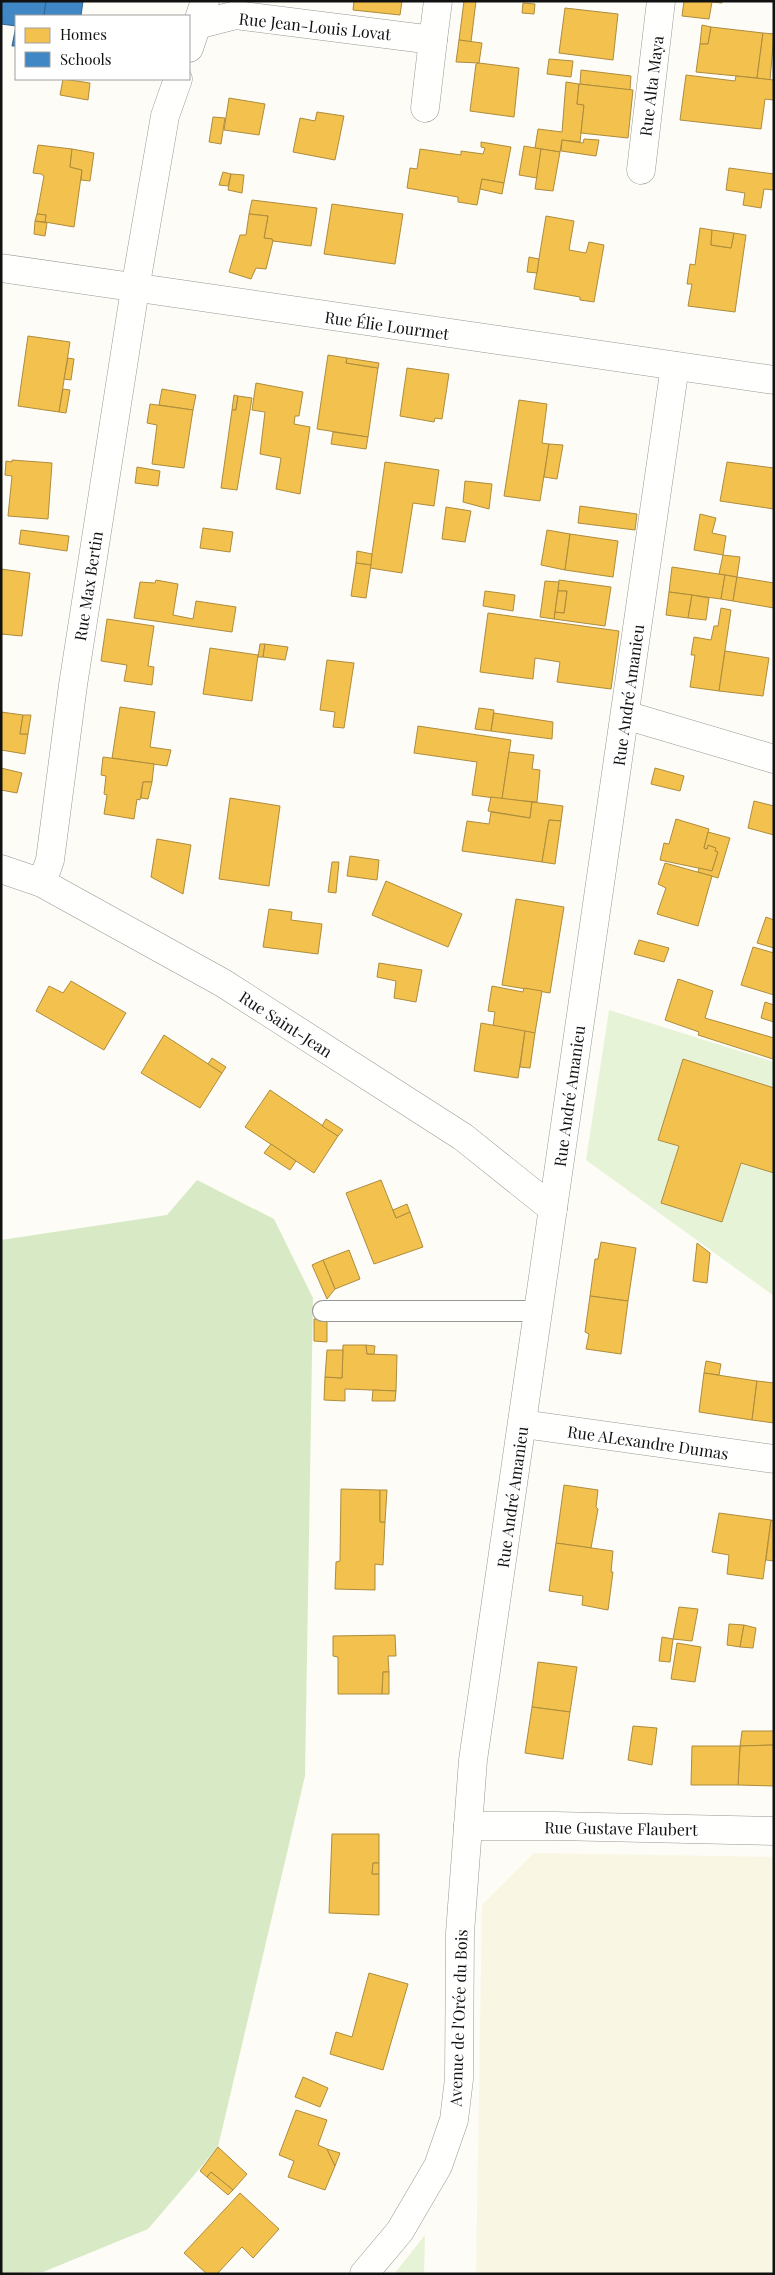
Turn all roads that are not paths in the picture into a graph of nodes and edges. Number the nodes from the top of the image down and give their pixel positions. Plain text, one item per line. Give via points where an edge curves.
1 (438, 1) edge
2 (661, 1) edge
3 (197, 25) edge
4 (433, 40) junction
5 (178, 80) edge
6 (425, 108) dead end
7 (640, 170) dead end
8 (1, 268) edge
9 (135, 289) junction
10 (675, 366) junction
11 (774, 380) edge
12 (625, 715) junction
13 (774, 759) edge
14 (22, 876) edge
15 (553, 1209) junction
16 (323, 1311) dead end
17 (538, 1311) junction
18 (522, 1424) junction
19 (774, 1459) edge
20 (468, 1826) junction
21 (774, 1831) edge
22 (364, 2274) edge

1 - 4 street
2 - 7 street, Rue Alta Maya
3 - 4 street, Rue Jean-Louis Lovat via 236,15
4 - 6 street
5 - 9 street, Rue Max Bertin via 164,116
8 - 9 street, Rue Élie Lourmet
9 - 10 street, Rue Élie Lourmet
9 - 14 street, Rue Max Bertin via 73,685 50,860
10 - 11 street, Rue Élie Lourmet
10 - 12 street, Rue André Amanieu
12 - 13 street
12 - 15 street, Rue André Amanieu
14 - 15 street, Rue Saint-Jean via 223,983 464,1137
15 - 17 street, Rue André Amanieu
16 - 17 lane
17 - 18 street, Rue André Amanieu
18 - 19 street, Rue ALexandre Dumas
18 - 20 street, Rue André Amanieu via 473,1760
20 - 21 street, Rue Gustave Flaubert
20 - 22 street, Avenue de l'Orée du Bois via 460,1933 459,2080 454,2120 438,2166 400,2231

